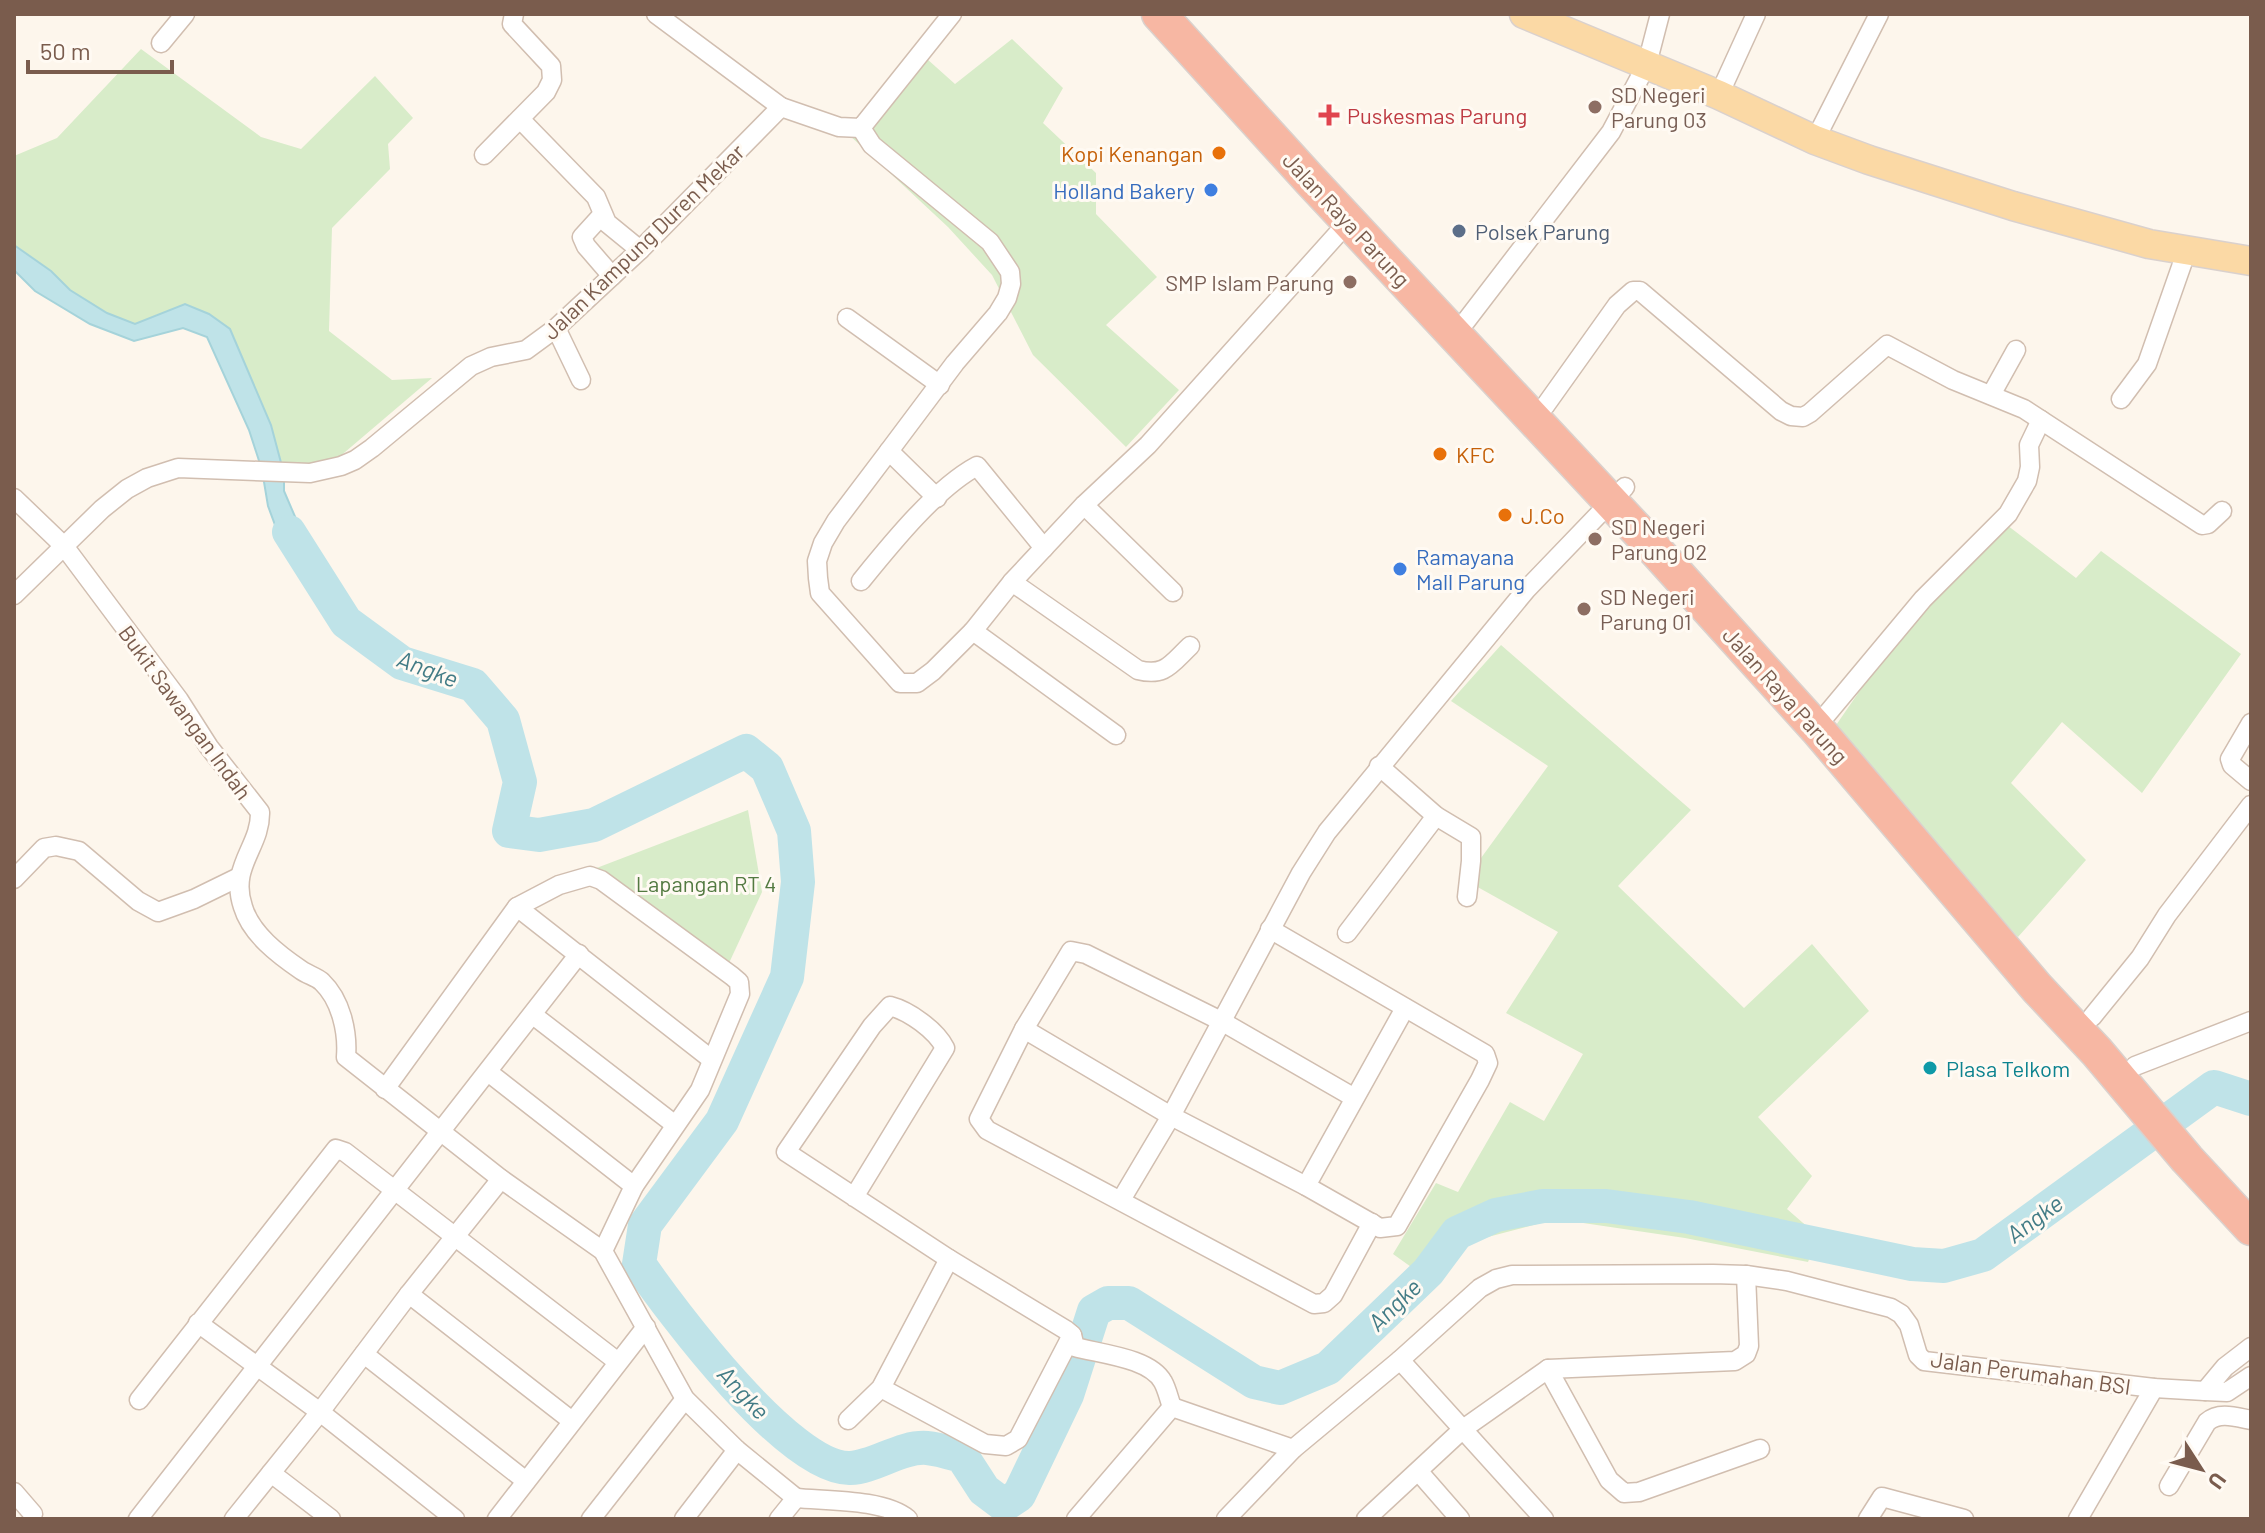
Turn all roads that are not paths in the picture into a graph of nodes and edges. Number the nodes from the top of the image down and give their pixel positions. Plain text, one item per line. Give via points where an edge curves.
1 (185, 14) edge
2 (514, 14) edge
3 (656, 14) edge
4 (952, 14) edge
5 (1159, 14) edge
6 (1189, 14) edge
7 (1524, 14) edge
8 (1660, 14) edge
9 (1756, 14) edge
10 (1879, 14) edge
11 (161, 43) dead end
12 (1647, 64) junction
13 (1719, 95) junction
14 (781, 107) junction
15 (520, 119) junction
16 (861, 128) junction
17 (1815, 140) junction
18 (484, 155) dead end
19 (1317, 174) junction
20 (602, 215) junction
21 (1349, 221) junction
22 (640, 250) junction
23 (2187, 250) junction
24 (2251, 261) edge
25 (612, 276) junction
26 (847, 318) dead end
27 (1466, 321) junction
28 (556, 328) junction
29 (2016, 350) dead end
30 (581, 380) dead end
31 (940, 385) junction
32 (1991, 395) junction
33 (2121, 399) dead end
34 (1545, 406) junction
35 (2041, 420) junction
36 (889, 451) junction
37 (1618, 495) junction
38 (14, 498) edge
39 (937, 498) junction
40 (1084, 505) junction
41 (2222, 511) dead end
42 (64, 546) junction
43 (1044, 548) junction
44 (861, 581) dead end
45 (1012, 582) junction
46 (1173, 592) dead end
47 (14, 595) edge
48 (973, 631) junction
49 (1190, 646) dead end
50 (1827, 714) junction
51 (2251, 723) edge
52 (1116, 735) dead end
53 (1379, 766) junction
54 (2251, 781) edge
55 (2251, 805) edge
56 (1436, 816) junction
57 (239, 877) junction
58 (14, 879) edge
59 (1467, 897) dead end
60 (517, 907) junction
61 (1270, 929) junction
62 (1347, 933) dead end
63 (579, 954) junction
64 (1405, 1008) junction
65 (533, 1015) junction
66 (2092, 1017) junction
67 (1221, 1021) junction
68 (2251, 1021) edge
69 (1024, 1029) junction
70 (711, 1059) junction
71 (2135, 1066) junction
72 (488, 1072) junction
73 (385, 1089) junction
74 (1353, 1097) junction
75 (2155, 1105) junction
76 (1171, 1116) junction
77 (674, 1124) junction
78 (440, 1131) junction
79 (2179, 1134) junction
80 (501, 1179) junction
81 (634, 1186) junction
82 (1306, 1186) junction
83 (394, 1189) junction
84 (854, 1197) junction
85 (2251, 1197) edge
86 (1121, 1200) junction
87 (1372, 1223) junction
88 (2251, 1228) edge
89 (457, 1236) junction
90 (603, 1251) junction
91 (949, 1259) junction
92 (1746, 1275) junction
93 (409, 1294) junction
94 (198, 1323) junction
95 (646, 1327) junction
96 (1074, 1341) junction
97 (2251, 1347) edge
98 (364, 1354) junction
99 (1400, 1360) junction
100 (618, 1362) junction
101 (259, 1367) junction
102 (1548, 1369) junction
103 (2251, 1376) edge
104 (881, 1388) junction
105 (2154, 1388) junction
106 (2205, 1391) junction
107 (685, 1399) junction
108 (139, 1400) dead end
109 (1172, 1407) junction
110 (320, 1412) junction
111 (848, 1420) dead end
112 (2251, 1420) edge
113 (572, 1421) junction
114 (1463, 1429) junction
115 (1293, 1449) junction
116 (1760, 1449) dead end
117 (737, 1450) junction
118 (1419, 1472) junction
119 (271, 1473) junction
120 (526, 1481) junction
121 (2169, 1486) dead end
122 (14, 1492) edge
123 (796, 1498) junction
124 (501, 1513) edge
125 (878, 1513) edge
126 (35, 1517) edge
127 (138, 1519) edge
128 (234, 1519) edge
129 (331, 1519) edge
130 (455, 1519) edge
131 (521, 1519) edge
132 (591, 1519) edge
133 (684, 1519) edge
134 (779, 1519) edge
135 (908, 1519) edge
136 (1076, 1519) edge
137 (1226, 1519) edge
138 (1366, 1519) edge
139 (1460, 1519) edge
140 (1544, 1519) edge
141 (1868, 1519) edge
142 (1964, 1519) edge
143 (2078, 1519) edge

1 - 11 street
2 - 15 street via 512,24 551,66 552,80
3 - 14 street
4 - 16 street
5 - 19 highway, Jalan Raya Parung
6 - 19 highway, Jalan Raya Parung
7 - 12 main road
8 - 12 street
9 - 13 street
10 - 17 street
12 - 13 main road
12 - 27 street via 1611,132
13 - 17 main road
14 - 16 street via 839,127
14 - 22 street, Jalan Kampung Duren Mekar
15 - 18 street
15 - 20 street via 596,197
16 - 31 street via 872,145 990,242 1010,272 1003,305
17 - 23 main road via 2072,224
19 - 21 highway, Jalan Raya Parung
19 - 27 highway, Jalan Raya Parung
20 - 22 street
20 - 25 street via 582,237
21 - 37 highway, Jalan Raya Parung
21 - 40 street via 1148,445
22 - 25 street, Jalan Kampung Duren Mekar
23 - 24 main road
23 - 33 street via 2147,364
25 - 28 street, Jalan Kampung Duren Mekar
26 - 31 street
27 - 34 highway, Jalan Raya Parung
28 - 30 street
28 - 42 street, Jalan Kampung Duren Mekar via 526,350 471,366 355,460 310,473 178,468 147,478 102,509
29 - 32 street
31 - 36 street
32 - 34 street via 1887,345 1810,413 1791,416 1648,296 1633,291 1617,305
32 - 35 street
34 - 37 highway, Jalan Raya Parung
35 - 41 street via 2202,525
35 - 50 street via 2029,445 2027,481 2008,514 1923,599
36 - 39 street
36 - 48 street via 823,543 817,561 820,593 900,683 917,683
37 - 50 highway, Jalan Raya Parung
37 - 53 street via 1526,590
37 - 75 highway, Jalan Raya Parung via 1993,937
38 - 42 street, Bukit Sawangan Indah
39 - 43 street via 980,467
39 - 44 street
40 - 43 street
40 - 46 street
42 - 47 street, Jalan Kampung Duren Mekar
42 - 57 street, Bukit Sawangan Indah via 260,812
43 - 45 street
45 - 48 street
45 - 49 street via 1138,670 1164,671
48 - 52 street
50 - 66 highway, Jalan Raya Parung
51 - 54 street via 2230,762
53 - 56 street
53 - 61 street via 1327,832
55 - 66 street
56 - 59 street via 1471,837
56 - 62 street
57 - 58 street via 158,912 69,847 44,848
57 - 73 street via 243,908 258,934 322,981 342,1016 346,1057
60 - 63 street
60 - 70 street via 551,888 590,876 732,976 740,994
60 - 73 street
61 - 64 street
61 - 67 street
63 - 65 street
63 - 70 street
64 - 74 street
64 - 87 street via 1476,1048 1488,1063 1397,1226 1380,1228
65 - 72 street
65 - 77 street
66 - 71 highway, Jalan Raya Parung
67 - 69 street via 1071,951
67 - 74 street
67 - 76 street
68 - 71 street
69 - 76 street
69 - 86 street via 984,1105 982,1125
70 - 77 street via 700,1090
71 - 75 highway, Jalan Raya Parung
72 - 78 street
72 - 81 street
73 - 78 street
74 - 82 street
75 - 79 highway, Jalan Raya Parung
76 - 82 street
76 - 86 street
77 - 81 street
78 - 80 street
78 - 83 street
79 - 85 highway
79 - 88 highway
80 - 89 street
80 - 90 street
81 - 90 street
82 - 87 street
83 - 89 street
83 - 94 street via 336,1149
83 - 101 street
84 - 84 street via 786,1152 890,1006 903,1010 945,1048
84 - 91 street
86 - 87 street via 1314,1304 1333,1295
89 - 93 street
89 - 100 street
90 - 95 street
91 - 96 street
91 - 104 street
92 - 99 street, Jalan Perumahan BSI via 1512,1275 1480,1288
92 - 102 street via 1749,1346 1735,1361
92 - 105 street, Jalan Perumahan BSI via 1891,1308 1909,1325 1924,1361
93 - 98 street
93 - 113 street
94 - 101 street
94 - 108 street
95 - 100 street
95 - 107 street
96 - 104 street via 1018,1439 1006,1446 985,1444
96 - 109 street via 1155,1372
97 - 106 street
98 - 110 street
98 - 120 street
99 - 114 street
99 - 115 street, Jalan Perumahan BSI
100 - 113 street
101 - 110 street
101 - 127 street
102 - 114 street
102 - 116 street via 1609,1480 1624,1493
103 - 106 street, Jalan Perumahan BSI via 2227,1392
104 - 111 street
105 - 106 street, Jalan Perumahan BSI
105 - 143 street
107 - 117 street
107 - 132 street
109 - 115 street
109 - 136 street
110 - 119 street
110 - 130 street
112 - 121 street via 2212,1417
113 - 120 street
114 - 118 street
114 - 140 street
115 - 137 street, Jalan Perumahan BSI
117 - 123 street
117 - 133 street
118 - 138 street
118 - 139 street
119 - 128 street
119 - 129 street
120 - 124 street
122 - 126 street
123 - 125 street
123 - 134 street
124 - 131 street
125 - 135 street via 901,1513
141 - 142 street via 1882,1497

